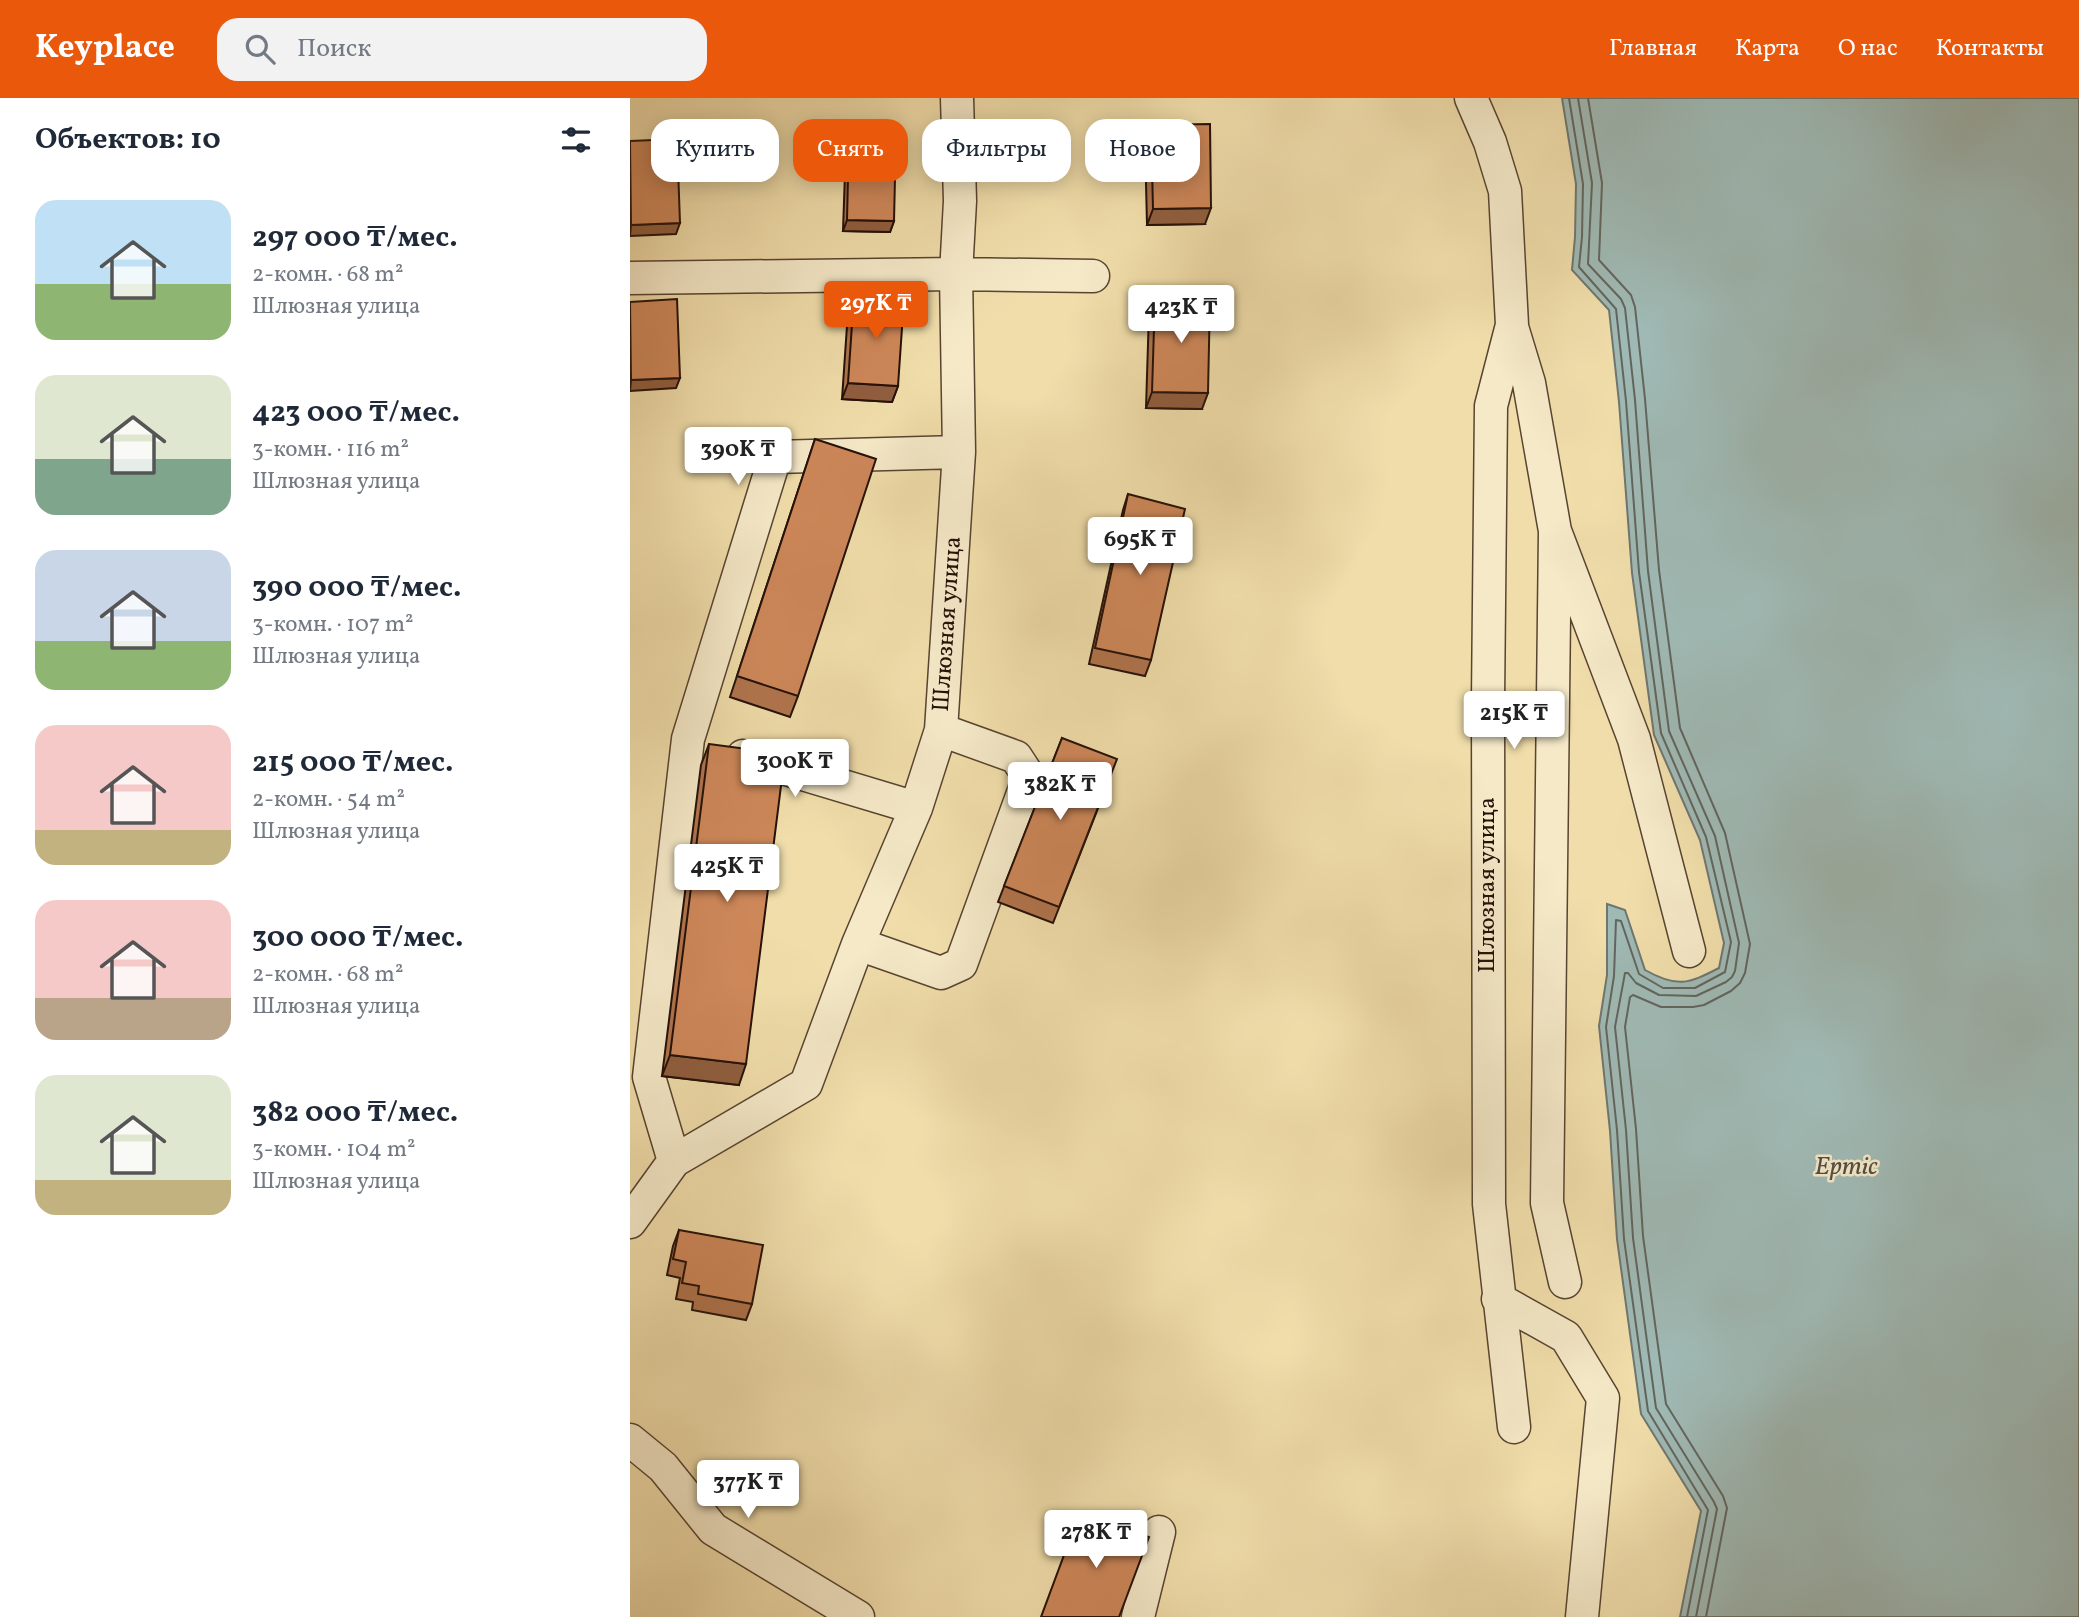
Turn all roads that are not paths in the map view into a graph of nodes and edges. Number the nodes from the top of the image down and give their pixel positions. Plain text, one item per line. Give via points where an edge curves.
1 (957, 98) edge
2 (1471, 98) edge
3 (956, 274) junction
4 (1093, 276) dead end
5 (630, 278) edge
6 (1512, 325) junction
7 (959, 452) junction
8 (1555, 531) junction
9 (941, 730) junction
10 (688, 739) junction
11 (916, 808) junction
12 (858, 944) junction
13 (1689, 951) dead end
14 (674, 1161) junction
15 (630, 1222) edge
16 (1565, 1282) dead end
17 (1498, 1299) junction
18 (1514, 1427) dead end
19 (630, 1440) edge
20 (1159, 1532) dead end
21 (858, 1617) edge
22 (1138, 1617) edge
23 (1582, 1617) edge

1 - 3 street, Шлюзная улица via 960,201
2 - 6 street, Шлюзная улица via 1505,191
3 - 4 street
3 - 5 street
3 - 7 street, Шлюзная улица
6 - 8 street via 1529,383
6 - 17 street, Шлюзная улица via 1491,406 1489,1204
7 - 9 street, Шлюзная улица
7 - 10 street via 775,457
8 - 13 street via 1634,739
8 - 16 street via 1546,1203
9 - 11 street
9 - 12 street, Шлюзная улица via 1016,757 1029,777 961,964 941,973
10 - 11 street
10 - 14 street via 649,1077
11 - 12 street
12 - 14 street via 806,1084
14 - 15 street
17 - 18 street, Шлюзная улица
17 - 23 street via 1566,1337 1603,1398
19 - 21 street via 663,1467 713,1529
20 - 22 street

